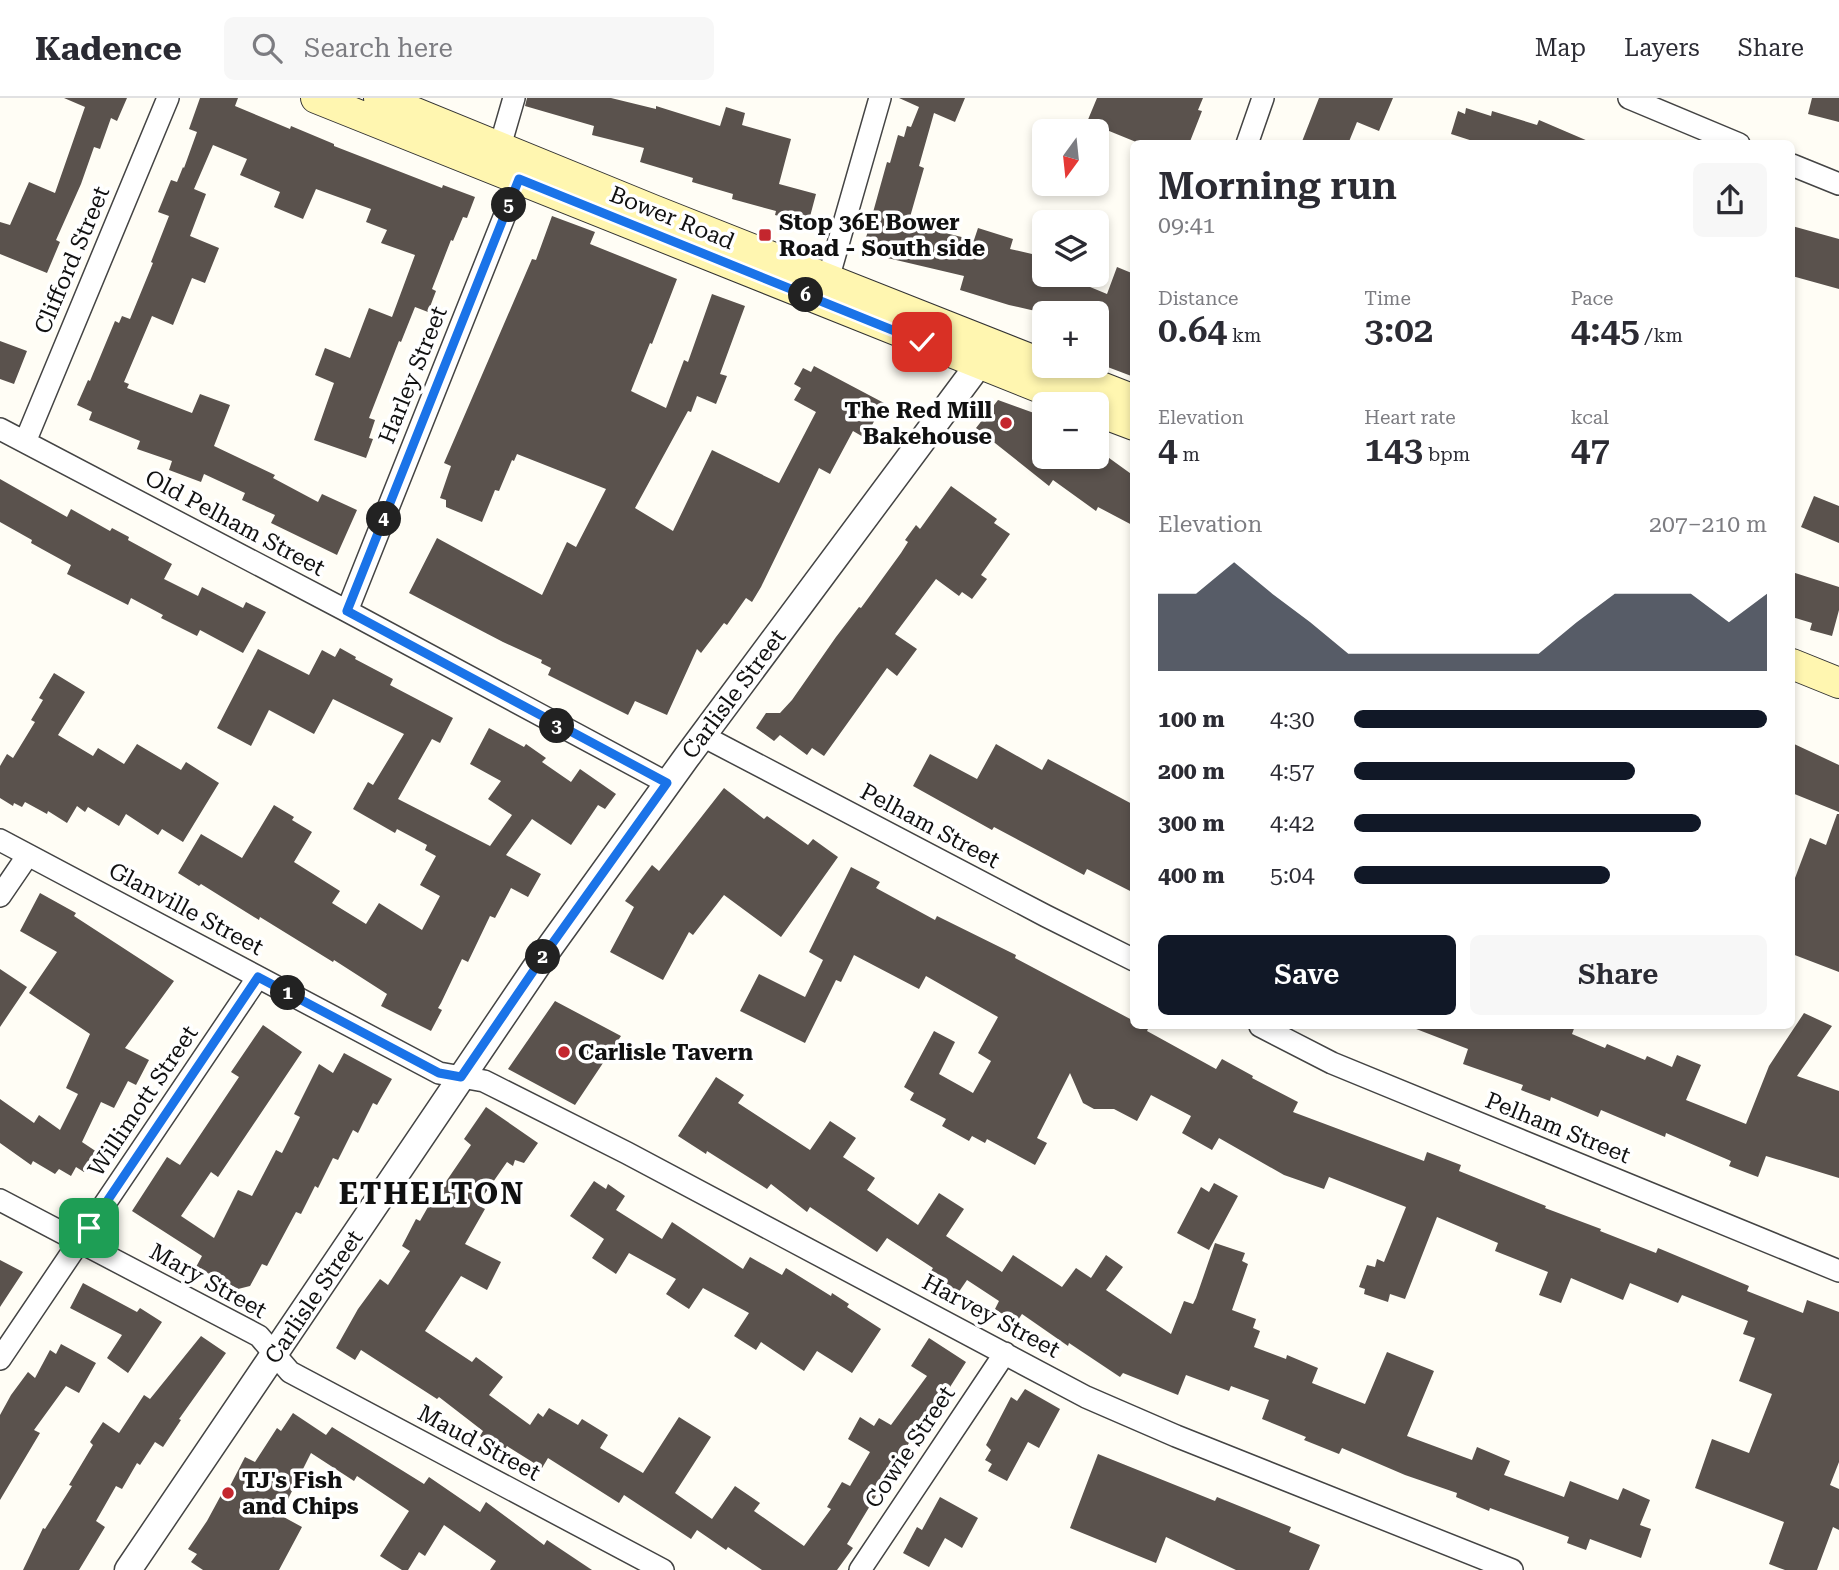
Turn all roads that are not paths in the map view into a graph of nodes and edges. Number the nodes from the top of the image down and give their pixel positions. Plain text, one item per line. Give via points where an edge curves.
1 (168, 98) edge
2 (317, 98) edge
3 (379, 98) edge
4 (514, 98) edge
5 (880, 98) edge
6 (1263, 98) edge
7 (1629, 98) edge
8 (1248, 140) edge
9 (1729, 140) edge
10 (510, 163) junction
11 (1795, 166) edge
12 (1839, 184) edge
13 (824, 290) junction
14 (987, 355) junction
15 (1032, 363) edge
16 (1079, 378) edge
17 (1058, 392) edge
18 (1130, 398) edge
19 (1109, 416) edge
20 (1130, 423) edge
21 (0, 429) edge
22 (25, 442) junction
23 (347, 611) junction
24 (1795, 665) edge
25 (1839, 683) edge
26 (1795, 687) edge
27 (1839, 704) edge
28 (703, 736) junction
29 (667, 783) junction
30 (0, 840) edge
31 (28, 855) junction
32 (0, 896) edge
33 (1130, 958) edge
34 (258, 977) junction
35 (1266, 1029) edge
36 (461, 1077) junction
37 (0, 1200) edge
38 (80, 1242) junction
39 (1839, 1271) edge
40 (1005, 1353) junction
41 (275, 1355) junction
42 (0, 1359) edge
43 (131, 1569) edge
44 (663, 1570) edge
45 (860, 1570) edge
46 (1512, 1570) edge

1 - 22 street, Clifford Street
2 - 10 main road, Bower Road
3 - 10 main road, Bower Road
4 - 10 street, Harley Street
5 - 13 street
6 - 8 street
7 - 9 street
10 - 13 main road, Bower Road
10 - 23 street, Harley Street
11 - 12 street
13 - 14 main road, Bower Road
14 - 15 main road, Bower Road
14 - 17 main road, Bower Road
14 - 28 street, Carlisle Street
16 - 18 main road, Bower Road
19 - 20 main road
21 - 22 street, Old Pelham Street
22 - 23 street, Old Pelham Street
23 - 29 street, Old Pelham Street
24 - 25 main road
26 - 27 main road
28 - 29 street, Carlisle Street
28 - 33 street, Pelham Street
29 - 36 street, Carlisle Street
30 - 31 street, Glanville Street
31 - 32 street
31 - 34 street, Glanville Street
34 - 36 street, Glanville Street via 439,1073
34 - 38 street, Willimott Street
35 - 39 street, Pelham Street via 1332,1063
36 - 40 street, Harvey Street via 484,1081 627,1153
36 - 41 street, Carlisle Street
37 - 38 street, Mary Street
38 - 41 street, Mary Street via 259,1336
38 - 42 street, Willimott Street
40 - 45 street, Cowie Street
40 - 46 street, Harvey Street via 1087,1397 1176,1436
41 - 43 street, Carlisle Street
41 - 44 street, Maud Street via 290,1372

